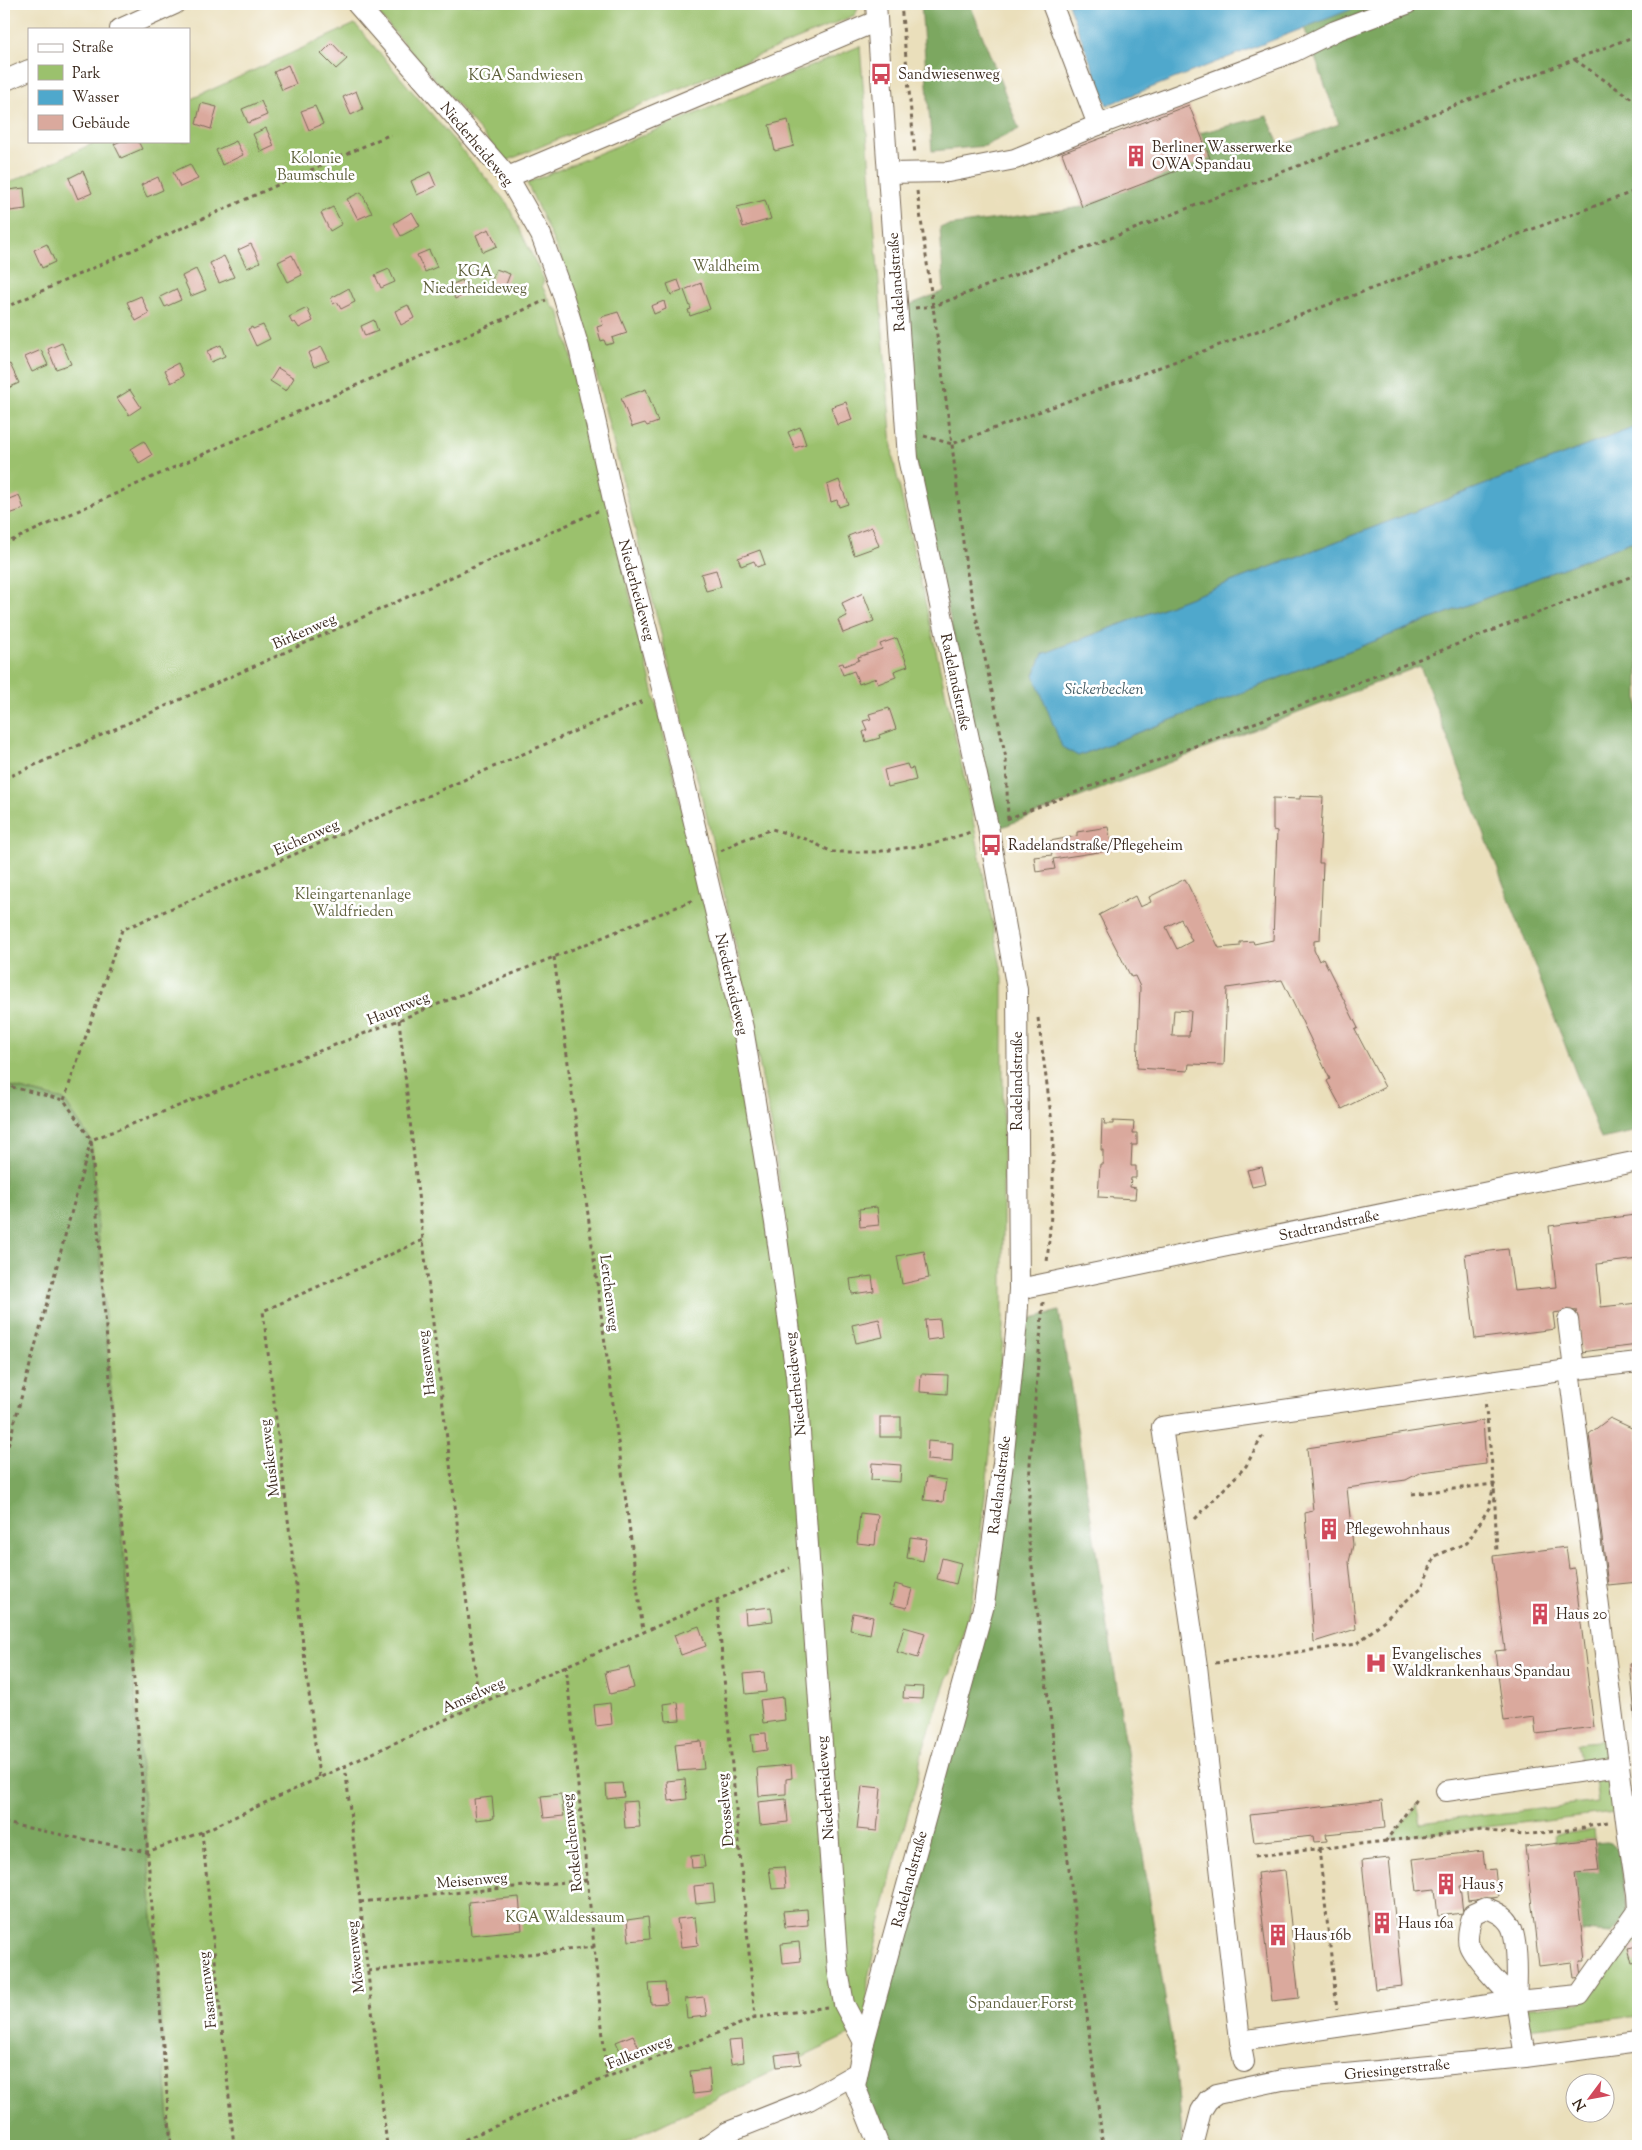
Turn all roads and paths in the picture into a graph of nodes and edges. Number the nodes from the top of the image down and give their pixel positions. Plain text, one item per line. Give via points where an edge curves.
1 (174, 4) edge
2 (357, 4) edge
3 (1052, 4) edge
4 (1407, 4) edge
5 (876, 12) edge
6 (122, 28) edge
7 (1638, 35) edge
8 (1575, 60) junction
9 (28, 70) edge
10 (4, 81) edge
11 (1638, 103) edge
12 (1098, 125) junction
13 (391, 134) dead end
14 (888, 173) junction
15 (508, 177) junction
16 (1638, 190) edge
17 (562, 292) junction
18 (4, 308) edge
19 (897, 311) junction
20 (906, 434) junction
21 (614, 504) junction
22 (4, 544) edge
23 (1638, 574) edge
24 (663, 692) junction
25 (4, 779) edge
26 (988, 826) junction
27 (703, 861) junction
28 (710, 893) junction
29 (554, 957) junction
30 (399, 1020) junction
31 (4, 1085) edge
32 (64, 1100) junction
33 (91, 1140) junction
34 (1638, 1161) edge
35 (423, 1240) junction
36 (1019, 1290) junction
37 (1568, 1320) dead end
38 (1638, 1362) edge
39 (1572, 1370) junction
40 (1484, 1381) junction
41 (1271, 1428) dead end
42 (4, 1461) edge
43 (1494, 1484) junction
44 (1412, 1494) dead end
45 (1177, 1537) junction
46 (1497, 1553) dead end
47 (809, 1559) junction
48 (717, 1601) junction
49 (642, 1631) junction
50 (566, 1665) junction
51 (1197, 1666) junction
52 (479, 1704) junction
53 (345, 1765) junction
54 (1620, 1766) junction
55 (318, 1777) junction
56 (1446, 1791) dead end
57 (1417, 1798) dead end
58 (4, 1823) edge
59 (1631, 1830) edge
60 (202, 1832) junction
61 (1384, 1842) junction
62 (1319, 1849) junction
63 (147, 1852) junction
64 (1255, 1856) dead end
65 (586, 1880) junction
66 (1638, 1894) edge
67 (360, 1902) junction
68 (594, 1947) junction
69 (368, 1971) junction
70 (1516, 2001) junction
71 (844, 2004) junction
72 (755, 2018) junction
73 (1339, 2027) junction
74 (1240, 2041) junction
75 (864, 2042) junction
76 (1638, 2042) edge
77 (1525, 2057) junction
78 (1244, 2062) dead end
79 (857, 2073) junction
80 (607, 2077) junction
81 (171, 2146) edge
82 (234, 2146) edge
83 (388, 2146) edge
84 (450, 2146) edge
85 (708, 2146) edge
86 (879, 2146) edge
87 (1192, 2146) edge

1 - 6 street
2 - 15 street, Niederheideweg
3 - 12 street
4 - 12 street via 1335,31 1292,52
5 - 14 street, Radelandstraße
5 - 15 street
7 - 8 path
8 - 11 path
8 - 19 path via 934,306
9 - 10 street
12 - 14 street via 1015,160 948,172
13 - 18 path
14 - 19 street, Radelandstraße
15 - 17 street, Niederheideweg via 541,235
16 - 20 path via 952,444 929,436
17 - 21 street, Niederheideweg via 579,348
17 - 22 path
19 - 20 street, Radelandstraße
20 - 26 street, Radelandstraße via 908,458
21 - 24 street, Niederheideweg
21 - 25 path, Birkenweg
23 - 26 path
24 - 27 street, Niederheideweg
24 - 32 path, Eichenweg via 122,930
26 - 27 path via 932,844 875,852 832,852 806,839 772,829 740,841
26 - 36 street, Radelandstraße via 1017,990
27 - 28 street, Niederheideweg
28 - 29 path, Hauptweg
28 - 47 street, Niederheideweg via 743,1028 775,1223 796,1375
29 - 30 path, Hauptweg
29 - 49 path, Lerchenweg
30 - 33 path, Hauptweg
30 - 35 path, Hasenweg
31 - 32 path
32 - 33 path
33 - 42 path
33 - 63 path
34 - 36 street, Stadtrandstraße
35 - 52 path, Hasenweg
35 - 55 path, Musikerweg via 263,1311
36 - 75 street, Radelandstraße via 984,1605
37 - 39 street
38 - 39 street
39 - 40 street
39 - 54 street
40 - 43 path
40 - 45 street via 1162,1427
41 - 45 path via 1265,1432 1246,1466
43 - 44 path
43 - 46 path
43 - 51 path via 1488,1508 1466,1543 1435,1556 1422,1587 1357,1644
45 - 51 street
47 - 48 path, Amselweg
47 - 71 street, Niederheideweg via 838,1971
48 - 49 path, Amselweg
48 - 72 path, Drosselweg
49 - 50 path, Amselweg
50 - 52 path, Amselweg
50 - 65 path, Rotkelchenweg
51 - 74 street
52 - 53 path, Amselweg
53 - 55 path, Amselweg
53 - 67 path, Möwenweg
54 - 56 street
54 - 59 street
55 - 60 path, Amselweg
57 - 61 path
58 - 63 path
59 - 61 path via 1590,1825 1523,1835 1482,1830
59 - 66 street
60 - 63 path, Amselweg
60 - 82 path, Fasanenweg
61 - 62 path
62 - 64 path
62 - 73 path
63 - 81 path
65 - 67 path, Meisenweg
65 - 68 path, Rotkelchenweg
66 - 70 street via 1638,1912 1579,1995
67 - 69 path, Möwenweg
68 - 69 path
68 - 80 path, Rotkelchenweg
69 - 83 path, Möwenweg
70 - 73 street
70 - 77 street
71 - 72 path, Falkenweg
71 - 75 street, Niederheideweg
72 - 80 path, Falkenweg
73 - 74 street
74 - 78 street
75 - 79 street, Radelandstraße
76 - 77 street, Griesingerstraße
77 - 87 street, Griesingerstraße via 1282,2080 1218,2094 1208,2100 1201,2111
79 - 85 street via 809,2100 728,2132
79 - 86 street, Radelandstraße via 855,2086
80 - 84 path, Falkenweg

